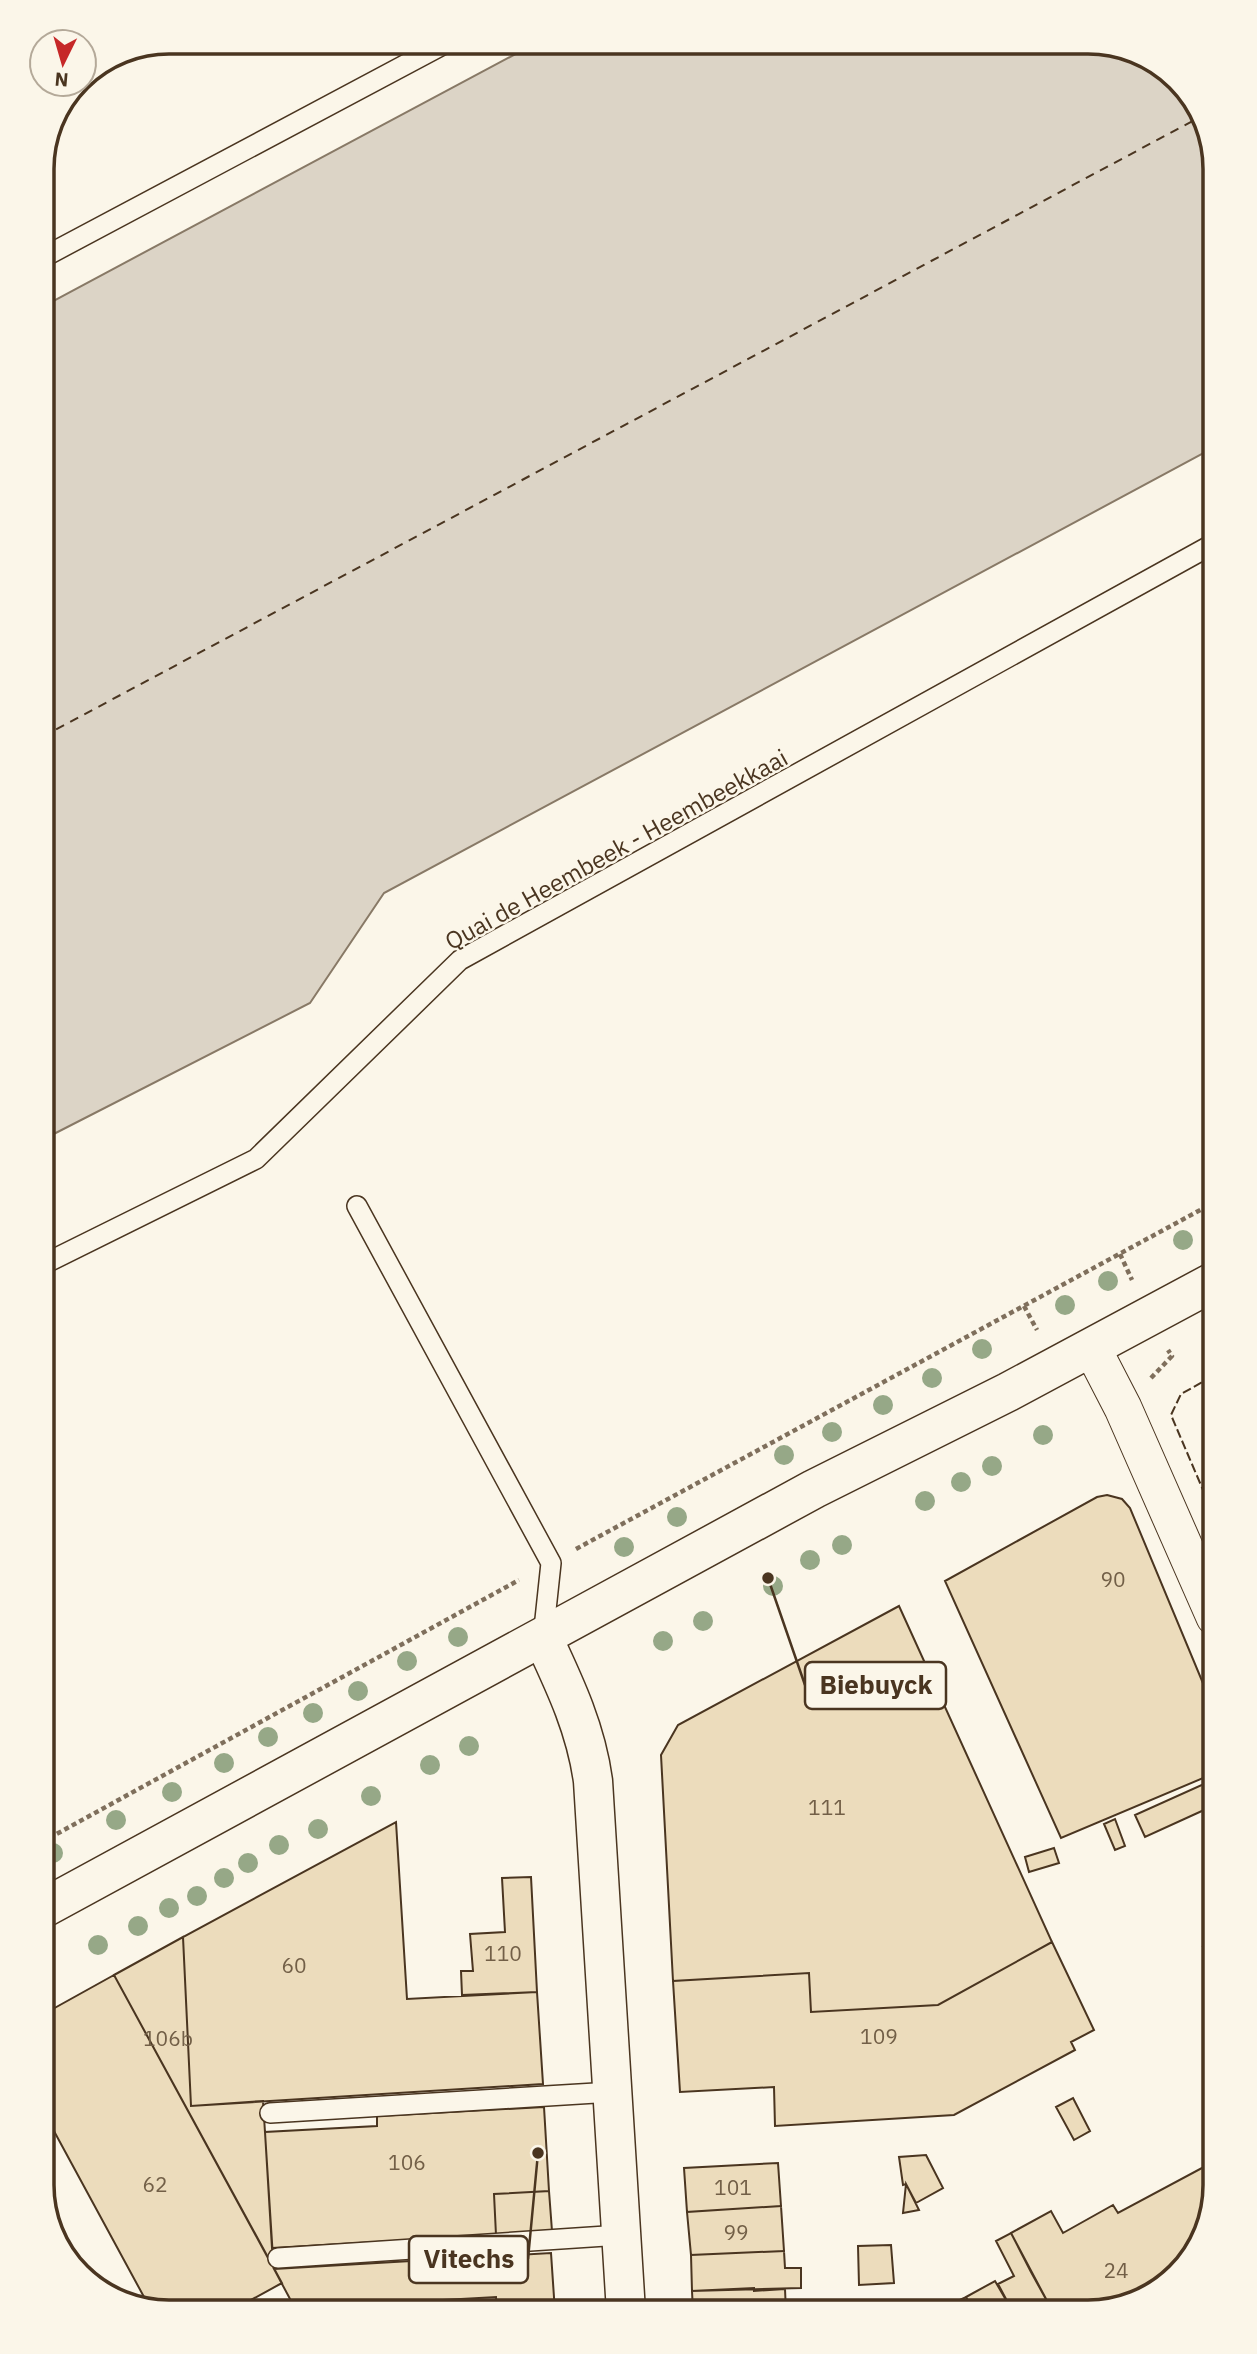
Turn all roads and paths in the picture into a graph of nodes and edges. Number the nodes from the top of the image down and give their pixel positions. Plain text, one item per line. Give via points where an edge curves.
1 (425, 54) edge
2 (54, 252) edge
3 (1203, 550) edge
4 (357, 1206) dead end
5 (1203, 1209) edge
6 (54, 1259) edge
7 (1203, 1288) edge
8 (1092, 1348) junction
9 (551, 1563) junction
10 (1203, 1590) edge
11 (543, 1638) junction
12 (54, 1835) edge
13 (54, 1903) edge
14 (612, 2092) junction
15 (270, 2113) dead end
16 (621, 2235) junction
17 (278, 2258) dead end
18 (625, 2300) edge

1 - 2 lane
3 - 6 lane, Quai de Heembeek - Heembeekkaai via 460,960 257,1159
4 - 9 lane
5 - 9 path
7 - 8 main road
8 - 10 street
8 - 11 main road via 814,1489
9 - 11 lane
9 - 12 path
11 - 13 main road
11 - 14 main road via 574,1704 590,1755
14 - 15 lane
14 - 16 main road
16 - 17 lane
16 - 18 main road

